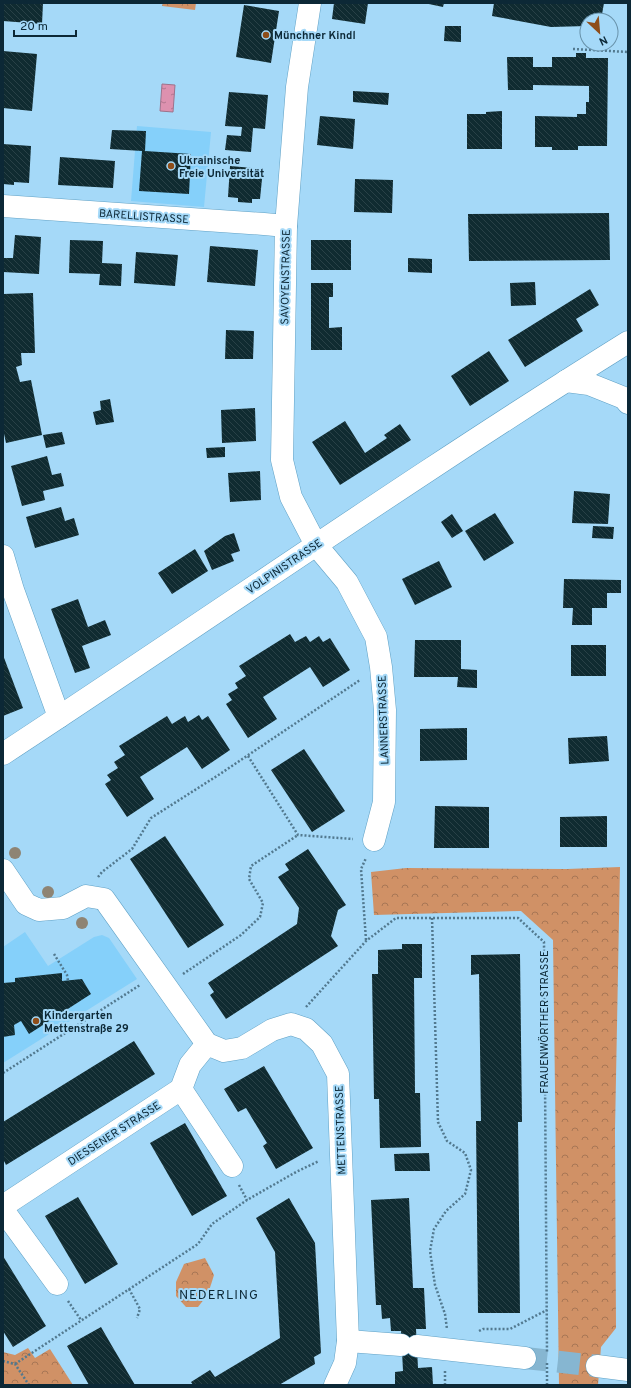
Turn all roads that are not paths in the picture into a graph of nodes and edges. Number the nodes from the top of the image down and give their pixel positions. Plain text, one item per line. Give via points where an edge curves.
1 (310, 3) edge
2 (3, 206) edge
3 (286, 226) junction
4 (628, 342) edge
5 (566, 380) junction
6 (628, 403) edge
7 (316, 545) junction
8 (3, 556) edge
9 (59, 718) junction
10 (3, 754) edge
11 (374, 840) road end
12 (3, 870) edge
13 (207, 1044) junction
14 (181, 1089) junction
15 (232, 1166) dead end
16 (3, 1206) edge
17 (3, 1210) edge
18 (57, 1284) dead end
19 (348, 1342) junction
20 (525, 1358) tunnel mouth
21 (597, 1366) tunnel mouth
22 (628, 1370) edge
23 (335, 1385) edge

1 - 3 street, SAVOYENSTRASSE via 297,87
2 - 3 street, BARELLISTRASSE
3 - 7 street, SAVOYENSTRASSE via 282,460 291,497
4 - 5 street, VOLPINISTRASSE
5 - 6 street via 589,384 624,398
5 - 7 street, VOLPINISTRASSE
7 - 9 street, VOLPINISTRASSE
7 - 11 street, LANNERSTRASSE via 347,582 376,637 384,710 384,802
8 - 9 street
9 - 10 street, VOLPINISTRASSE
12 - 13 street via 26,904 39,910 63,908 86,896 104,899
13 - 14 street via 190,1065
13 - 19 street, METTENSTRASSE via 224,1051 242,1048 272,1030 291,1024 306,1029 322,1044 338,1074
14 - 15 street
14 - 16 street, DIESSENER STRASSE
17 - 18 street
19 - 20 street
19 - 23 street, METTENSTRASSE via 345,1362
21 - 22 street

